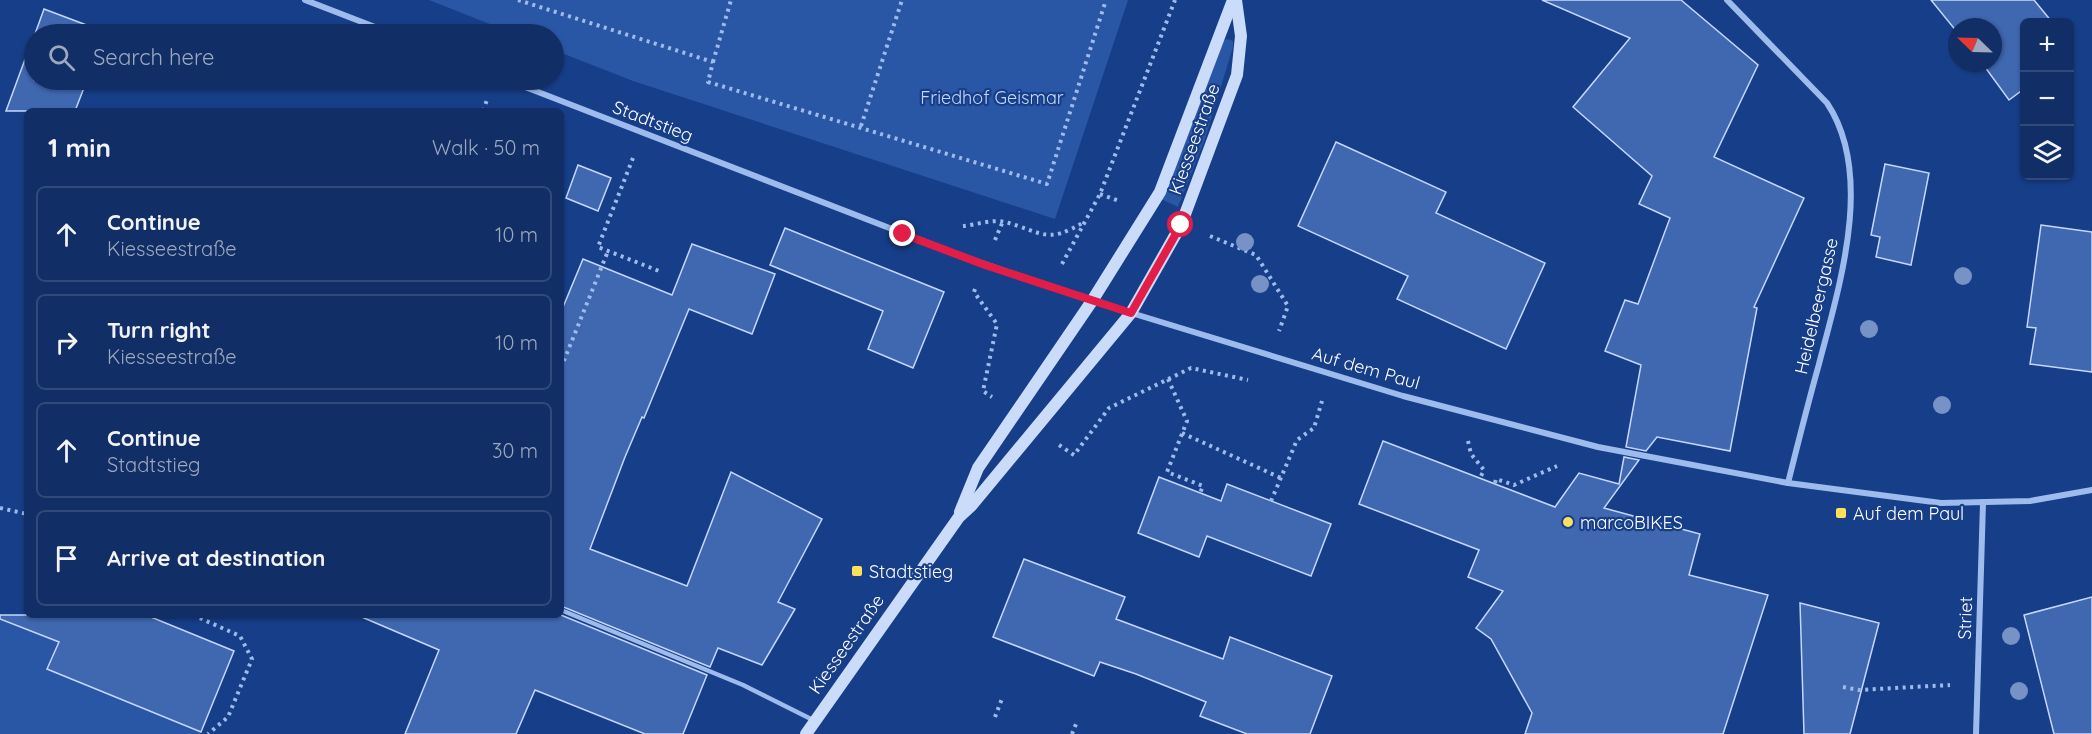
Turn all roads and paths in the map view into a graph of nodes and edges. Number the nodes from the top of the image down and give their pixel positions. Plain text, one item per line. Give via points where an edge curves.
1 (305, 0) edge
2 (518, 0) edge
3 (731, 0) edge
4 (902, 0) edge
5 (1106, 0) edge
6 (1175, 0) edge
7 (1235, 0) edge
8 (1726, 0) edge
9 (367, 24) edge
10 (713, 62) junction
11 (533, 90) edge
12 (861, 126) junction
13 (643, 133) junction
14 (1100, 194) dead end
15 (1003, 221) dead end
16 (1084, 222) dead end
17 (608, 251) junction
18 (658, 271) dead end
19 (1092, 301) junction
20 (1131, 313) junction
21 (564, 361) edge
22 (1330, 374) junction
23 (1168, 379) dead end
24 (1182, 433) junction
25 (1471, 454) dead end
26 (1281, 478) junction
27 (1480, 478) dead end
28 (1495, 483) dead end
29 (1788, 483) junction
30 (1514, 485) dead end
31 (2092, 490) edge
32 (1200, 494) dead end
33 (1271, 501) dead end
34 (1983, 503) junction
35 (0, 508) edge
36 (24, 513) edge
37 (959, 517) junction
38 (564, 611) edge
39 (200, 618) edge
40 (1978, 683) junction
41 (1843, 687) dead end
42 (1003, 696) dead end
43 (995, 717) dead end
44 (815, 721) junction
45 (1076, 724) dead end
46 (208, 734) edge
47 (806, 734) edge
48 (1072, 734) edge
49 (1976, 734) edge

1 - 9 street
2 - 10 path
3 - 10 path
4 - 12 path
5 - 12 path via 1047,184
6 - 14 path
7 - 19 street, Kiesseestraße via 1160,192
7 - 20 street, Kiesseestraße via 1241,36 1237,75 1181,225
8 - 29 street, Heidelbeergasse via 1827,103 1846,144 1848,232 1838,291
10 - 12 path via 708,82
11 - 13 street, Stadtstieg
13 - 17 path via 598,247
13 - 19 street, Stadtstieg via 967,258
15 - 16 path via 1036,234 1062,235
17 - 18 path
17 - 21 path
19 - 20 street
19 - 37 street, Kiesseestraße via 978,468
20 - 22 street, Auf dem Paul
20 - 37 street, Kiesseestraße
22 - 26 path via 1314,428 1298,440
22 - 29 street, Auf dem Paul via 1598,447
23 - 24 path via 1187,422
24 - 26 path
24 - 32 path via 1167,472 1203,486
25 - 27 path via 1484,470
26 - 33 path
28 - 30 path via 1496,479
29 - 34 street, Auf dem Paul via 1896,498
31 - 34 street, Auf dem Paul via 2030,501
34 - 40 street, Striet
35 - 36 path
37 - 44 street, Kiesseestraße
38 - 44 lane via 743,685
39 - 46 path via 240,636 252,659 228,717
40 - 41 path via 1859,690
40 - 49 street, Striet
42 - 43 path
44 - 47 street, Kiesseestraße
45 - 48 path

